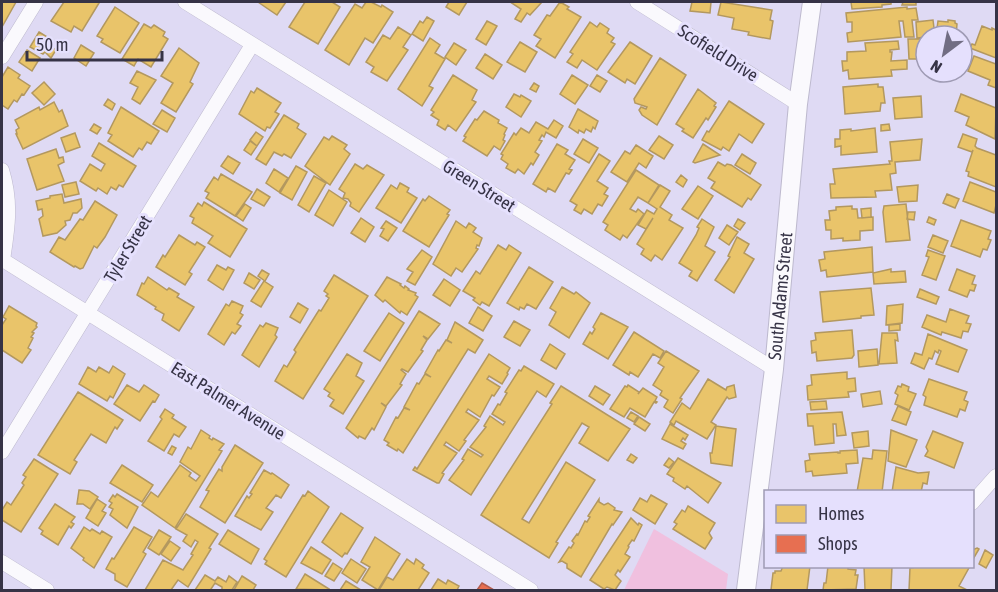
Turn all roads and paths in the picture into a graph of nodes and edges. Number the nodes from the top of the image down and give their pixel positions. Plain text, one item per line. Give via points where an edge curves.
1 (36, 2) edge
2 (185, 2) edge
3 (637, 2) edge
4 (812, 2) edge
5 (252, 45) junction
6 (2, 57) edge
7 (798, 104) junction
8 (2, 170) edge
9 (2, 260) edge
10 (88, 314) junction
11 (774, 369) junction
12 (2, 452) edge
13 (996, 476) edge
14 (761, 498) edge
15 (974, 501) edge
16 (2, 562) edge
17 (47, 591) edge
18 (531, 591) edge
19 (746, 591) edge

1 - 6 street
2 - 5 street, Green Street
3 - 7 street, Scofield Drive
4 - 7 street, South Adams Street
5 - 10 street, Tyler Street
5 - 11 street, Green Street
7 - 11 street, South Adams Street
8 - 9 street, East Palmer Avenue via 8,189 8,229
9 - 10 street, East Palmer Avenue
10 - 12 street, Tyler Street
10 - 18 street, East Palmer Avenue
11 - 14 street, South Adams Street
13 - 15 street
14 - 19 street, South Adams Street
16 - 17 street

